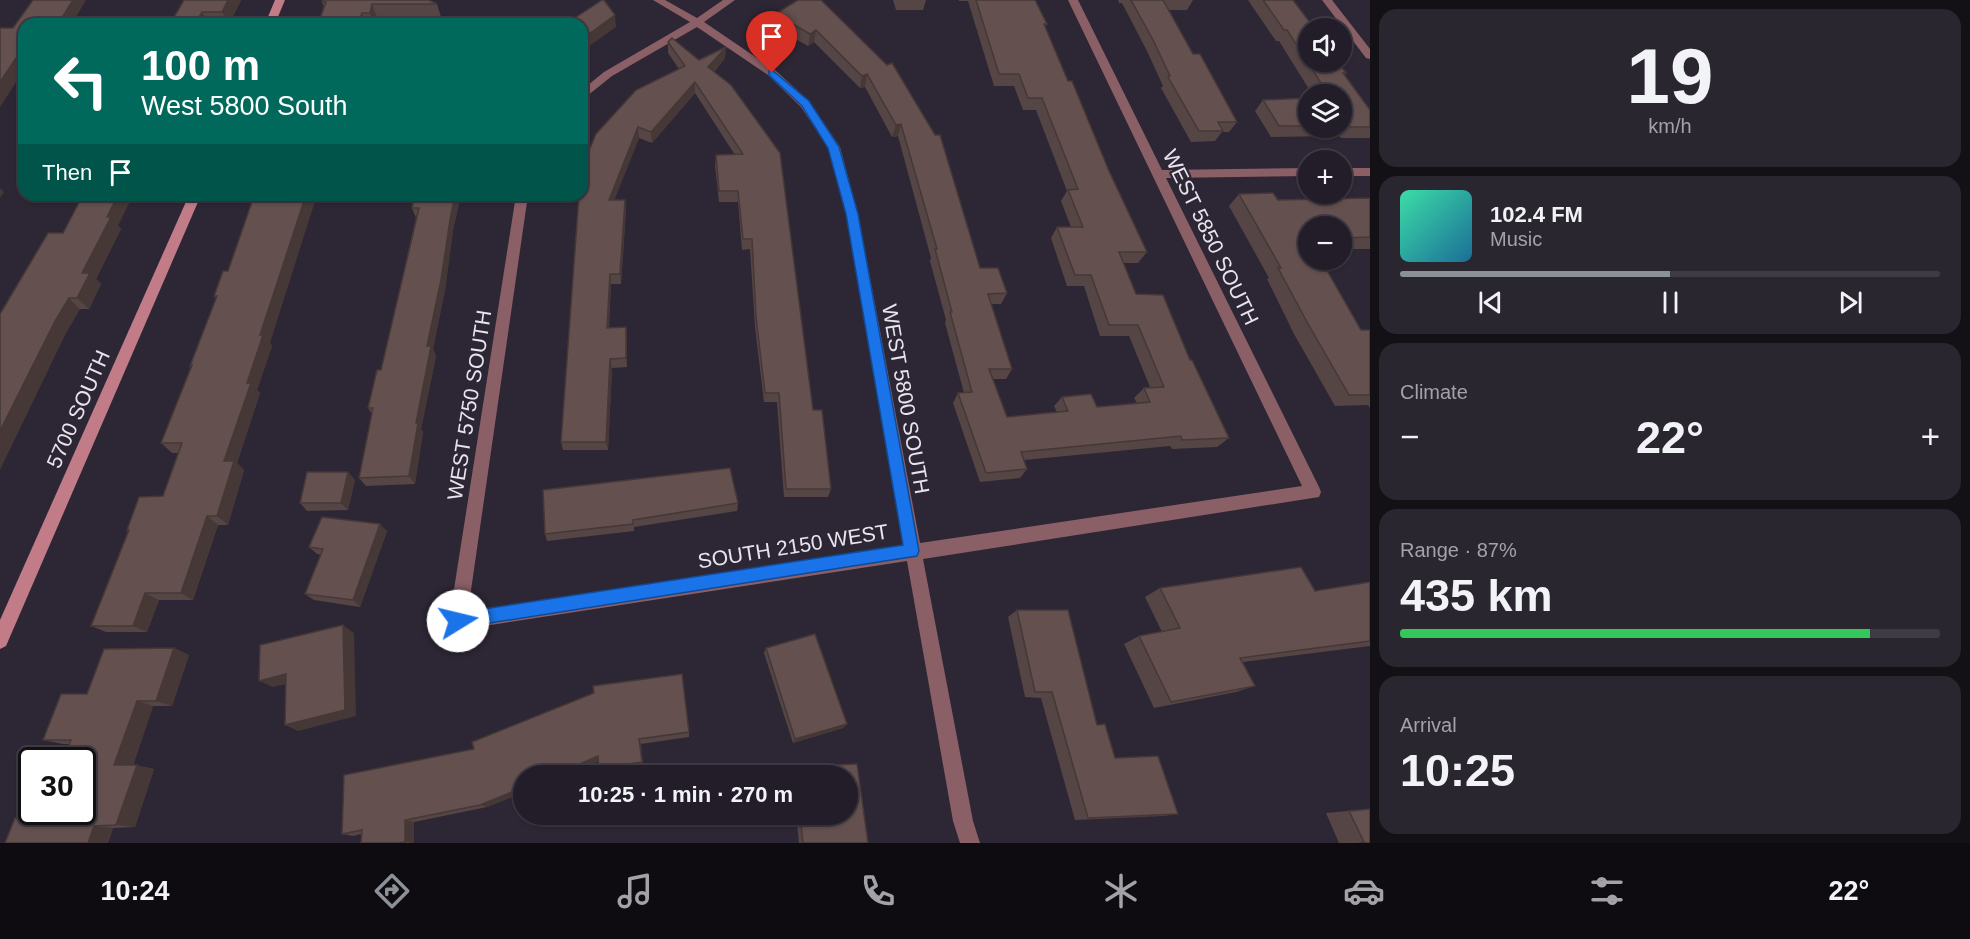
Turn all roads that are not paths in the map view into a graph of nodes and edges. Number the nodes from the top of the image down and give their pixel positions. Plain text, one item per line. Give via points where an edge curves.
1 (280, 0) edge
2 (658, 0) edge
3 (730, 0) edge
4 (1073, 0) edge
5 (1327, 0) edge
6 (272, 18) edge
7 (697, 22) junction
8 (1370, 56) edge
9 (588, 91) edge
10 (1298, 172) edge
11 (1352, 172) edge
12 (1370, 172) edge
13 (1158, 174) junction
14 (192, 201) edge
15 (521, 201) edge
16 (1313, 492) joint
17 (912, 551) junction
18 (458, 621) joint
19 (0, 640) edge
20 (970, 843) edge

1 - 6 street
2 - 7 street, WEST 5800 SOUTH
3 - 7 street
4 - 13 street, WEST 5850 SOUTH
5 - 8 street
7 - 9 street via 608,74
7 - 17 street, WEST 5800 SOUTH via 772,73 805,104 834,147 852,214
10 - 13 street
11 - 12 street
13 - 16 street, WEST 5850 SOUTH
14 - 19 street, 5700 SOUTH
15 - 18 street, WEST 5750 SOUTH
16 - 17 street, SOUTH 2150 WEST
17 - 18 street, SOUTH 2150 WEST
17 - 20 street, WEST 5800 SOUTH

